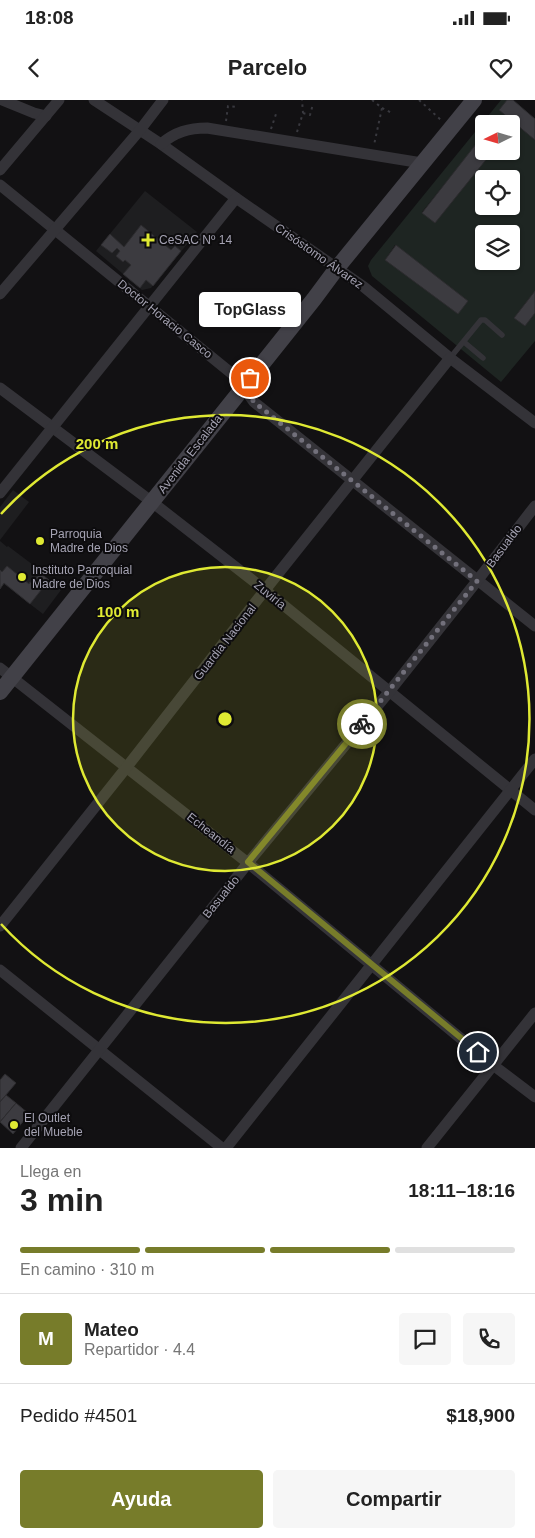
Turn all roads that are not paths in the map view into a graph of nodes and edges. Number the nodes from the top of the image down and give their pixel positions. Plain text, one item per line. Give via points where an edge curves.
1 (2, 100) edge
2 (59, 100) edge
3 (94, 100) edge
4 (164, 100) edge
5 (474, 100) edge
6 (46, 116) junction
7 (140, 130) junction
8 (161, 144) junction
9 (422, 164) junction
10 (0, 170) edge
11 (0, 185) edge
12 (236, 198) junction
13 (55, 228) junction
14 (337, 268) junction
15 (0, 294) edge
16 (149, 306) junction
17 (502, 335) dead end
18 (464, 342) junction
19 (450, 358) junction
20 (484, 358) dead end
21 (244, 387) junction
22 (0, 388) edge
23 (535, 423) edge
24 (53, 426) junction
25 (352, 481) junction
26 (0, 493) edge
27 (152, 502) junction
28 (535, 506) edge
29 (477, 581) junction
30 (265, 590) junction
31 (535, 626) edge
32 (6, 672) edge
33 (0, 692) edge
34 (389, 692) junction
35 (535, 759) edge
36 (126, 768) junction
37 (511, 790) junction
38 (535, 810) edge
39 (248, 862) junction
40 (0, 926) edge
41 (372, 965) junction
42 (0, 970) edge
43 (535, 1012) edge
44 (100, 1049) junction
45 (493, 1065) junction
46 (535, 1097) edge
47 (21, 1148) edge
48 (224, 1148) edge
49 (427, 1148) edge

1 - 6 street
2 - 6 street
3 - 7 street, Crisóstomo Álvarez
4 - 7 street
5 - 9 main road, Avenida Escalada
6 - 10 street
7 - 8 street, Crisóstomo Álvarez
7 - 13 street
8 - 9 street via 180,132 206,128
8 - 12 street, Crisóstomo Álvarez
9 - 14 main road, Avenida Escalada
11 - 13 street, Doctor Horacio Casco
12 - 14 street, Crisóstomo Álvarez
12 - 16 street
13 - 15 street
13 - 16 street, Doctor Horacio Casco
14 - 19 street, Crisóstomo Álvarez
14 - 21 main road, Avenida Escalada
16 - 21 street, Doctor Horacio Casco
16 - 24 street
17 - 18 lane via 481,320
18 - 19 lane
18 - 20 lane
19 - 23 street, Crisóstomo Álvarez
19 - 25 street, Guardia Nacional
21 - 25 street, Doctor Horacio Casco via 254,402
21 - 27 main road, Avenida Escalada
22 - 24 street, Zuviría
24 - 26 street
24 - 27 street, Zuviría
25 - 29 street, Doctor Horacio Casco
25 - 30 street, Guardia Nacional
27 - 30 street, Zuviría
27 - 32 main road, Avenida Escalada
28 - 29 street, Basualdo
29 - 31 street, Doctor Horacio Casco
29 - 34 street, Basualdo
30 - 34 street, Zuviría
30 - 36 street, Guardia Nacional
32 - 33 main road, Avenida Escalada
32 - 36 street, Echeandía
34 - 37 street, Zuviría
34 - 39 street, Basualdo
35 - 37 street
36 - 39 street, Echeandía
36 - 40 street, Guardia Nacional
37 - 38 street, Zuviría
37 - 41 street
39 - 41 street, Echeandía
39 - 44 street, Basualdo
41 - 45 street, Echeandía
41 - 48 street
42 - 44 street
43 - 45 street
44 - 47 street, Basualdo
44 - 48 street
45 - 46 street, Echeandía
45 - 49 street

